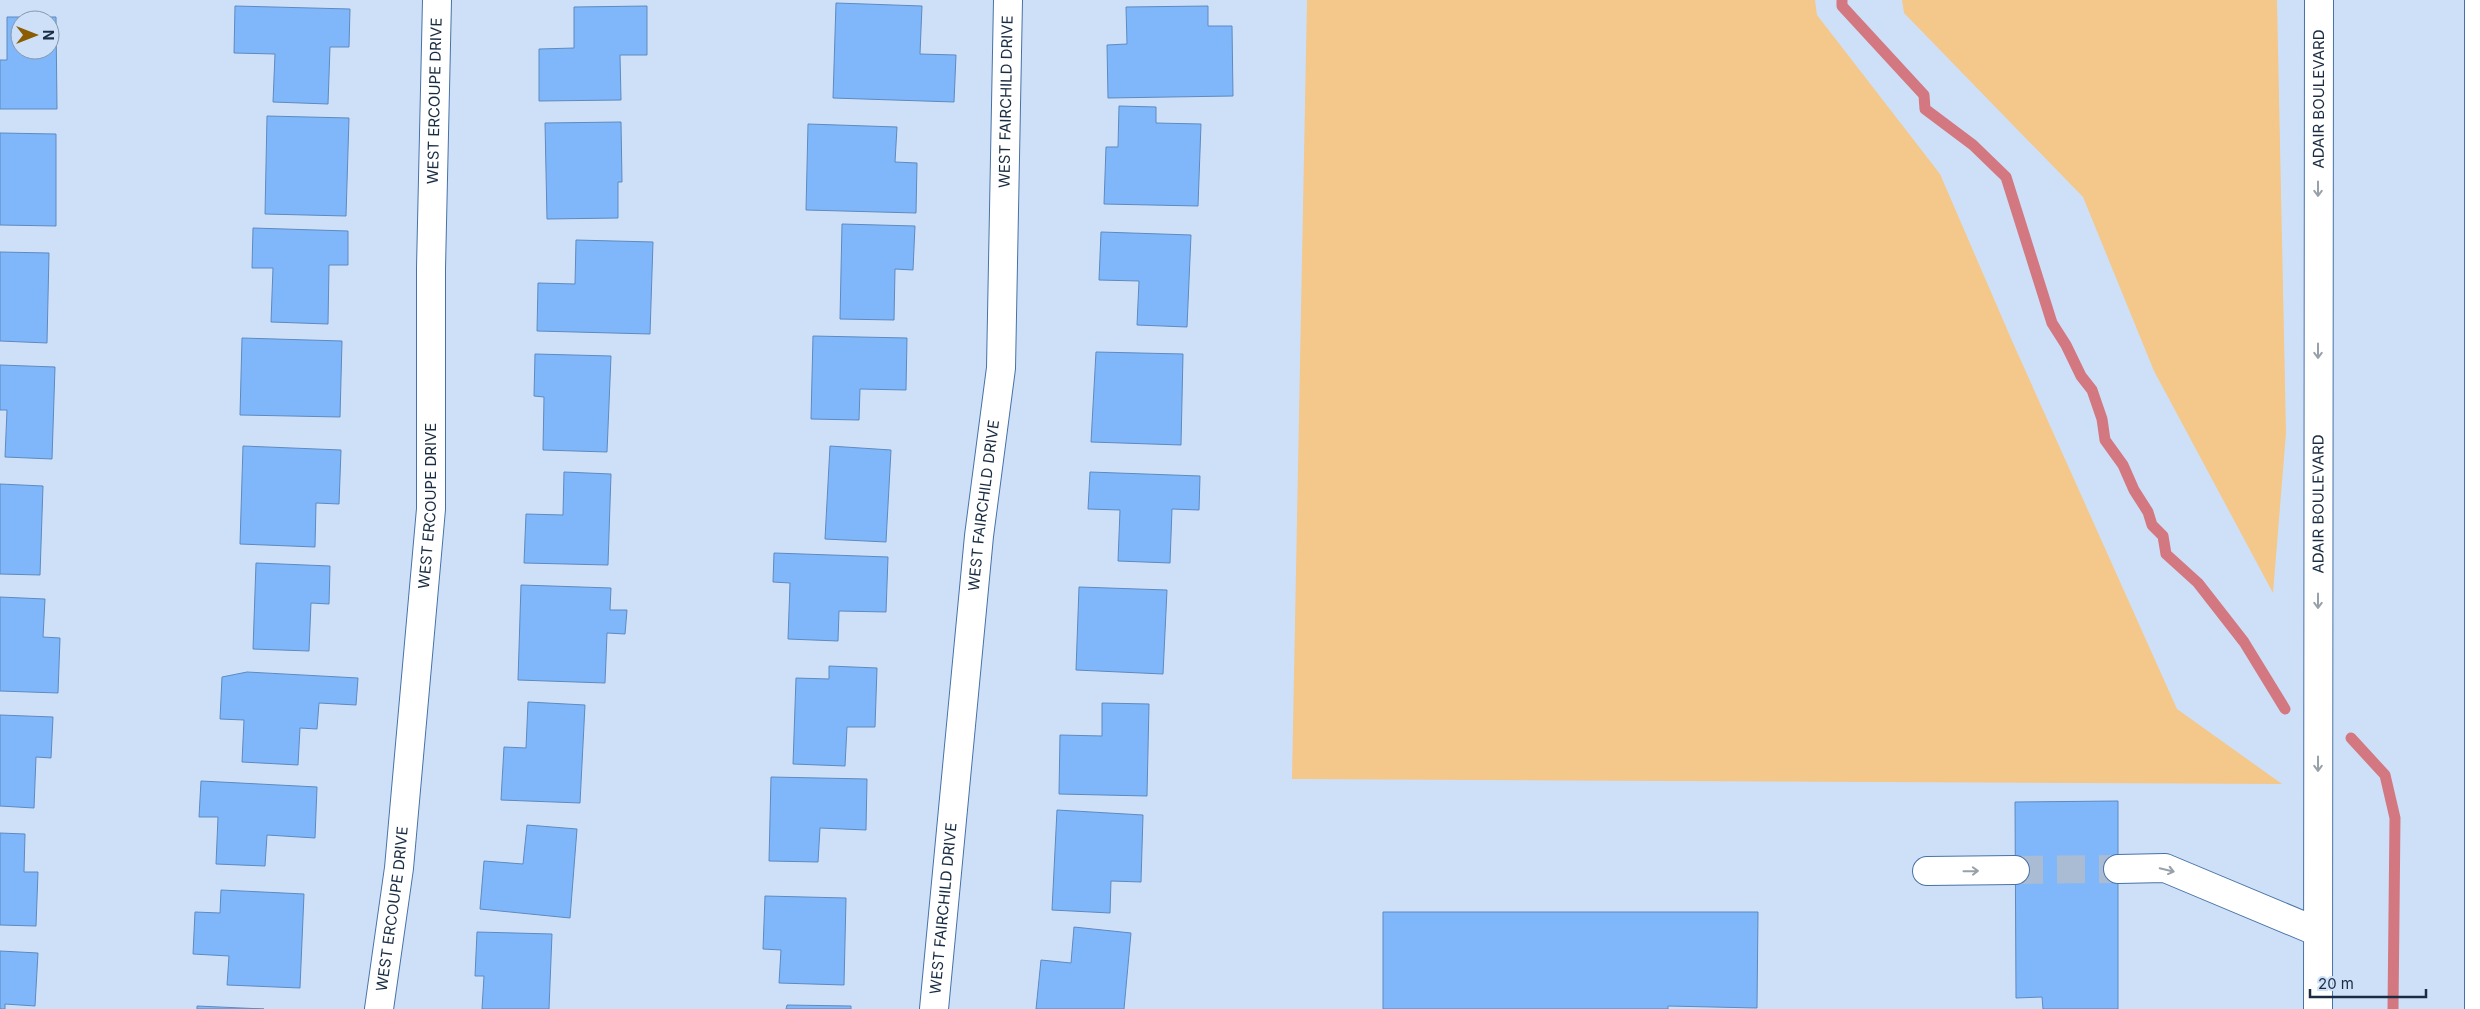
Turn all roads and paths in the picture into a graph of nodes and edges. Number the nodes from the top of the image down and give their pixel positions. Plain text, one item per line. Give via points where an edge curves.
1 (437, 0) edge
2 (1008, 0) edge
3 (2319, 0) edge
4 (2479, 0) edge
5 (2118, 869) tunnel mouth
6 (2015, 870) tunnel mouth
7 (1926, 871) dead end
8 (2318, 932) junction
9 (379, 1009) edge
10 (934, 1009) edge
11 (2318, 1009) edge
12 (2479, 1009) edge

1 - 9 street, WEST ERCOUPE DRIVE via 431,268 431,509 400,868
2 - 10 street, WEST FAIRCHILD DRIVE via 1002,368 979,536
3 -> 8 street, ADAIR BOULEVARD
4 - 12 street
5 -> 8 street via 2165,868
7 -> 6 street
8 - 11 street, ADAIR BOULEVARD

